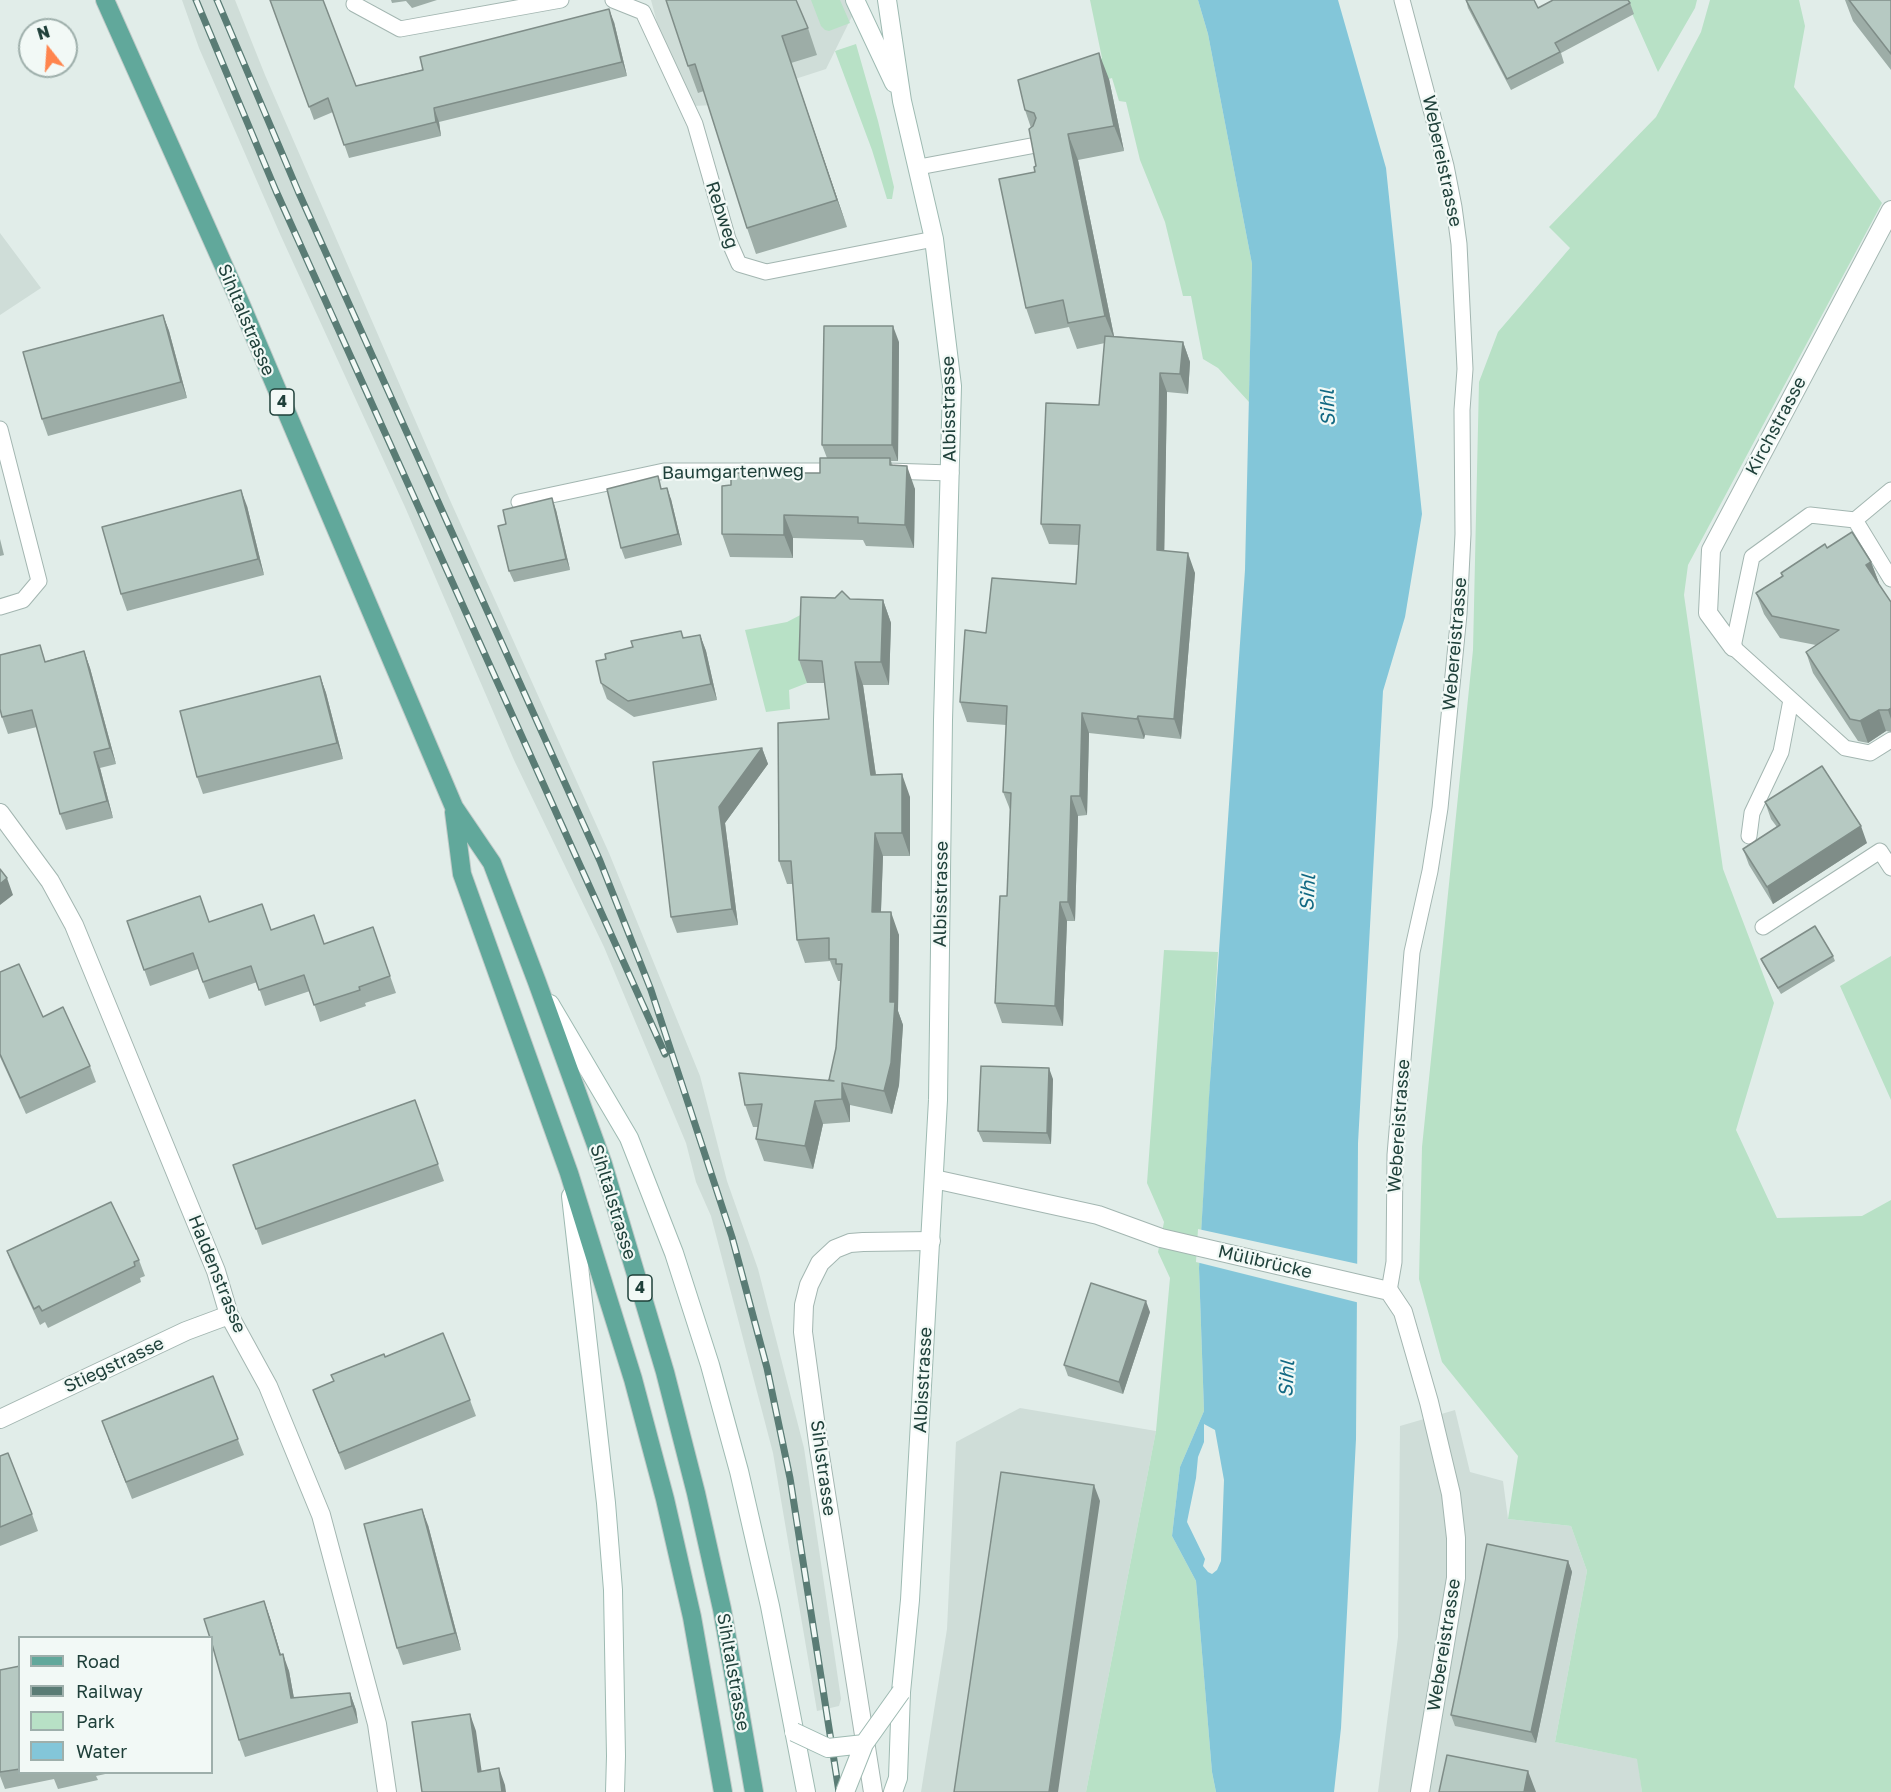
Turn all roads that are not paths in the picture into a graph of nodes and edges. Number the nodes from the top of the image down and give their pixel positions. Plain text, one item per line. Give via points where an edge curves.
1 (105, 0) edge
2 (561, 0) edge
3 (613, 0) edge
4 (855, 0) edge
5 (887, 0) edge
6 (1402, 0) edge
7 (354, 4) dead end
8 (902, 101) junction
9 (1036, 145) edge
10 (919, 167) junction
11 (1891, 210) edge
12 (934, 239) junction
13 (0, 429) edge
14 (951, 473) junction
15 (1891, 490) edge
16 (519, 501) dead end
17 (1855, 520) junction
18 (1891, 579) edge
19 (0, 606) edge
20 (1733, 647) junction
21 (1791, 700) junction
22 (1891, 740) edge
23 (454, 807) junction
24 (0, 813) edge
25 (1749, 836) dead end
26 (1891, 868) edge
27 (1763, 927) dead end
28 (537, 982) junction
29 (569, 1173) junction
30 (934, 1179) junction
31 (931, 1241) junction
32 (1389, 1292) junction
33 (229, 1315) junction
34 (0, 1419) edge
35 (901, 1692) junction
36 (794, 1732) junction
37 (864, 1744) junction
38 (387, 1792) edge
39 (615, 1792) edge
40 (723, 1792) edge
41 (754, 1792) edge
42 (806, 1792) edge
43 (845, 1792) edge
44 (873, 1792) edge
45 (894, 1792) edge
46 (1420, 1792) edge

1 - 23 main road, Sihltalstrasse / 4 via 239,300
2 - 7 lane via 400,29
3 - 12 lane, Rebweg via 643,12 695,124 739,264 766,272
4 - 8 main road, Albisstrasse
5 - 8 main road, Albisstrasse
6 - 32 lane, Webereistrasse via 1454,207 1465,369 1459,614 1440,808 1412,952 1395,1155 1394,1262
8 - 10 main road, Albisstrasse
9 - 10 lane
10 - 12 main road, Albisstrasse
11 - 20 main road, Kirchstrasse via 1712,550 1708,613
12 - 14 main road, Albisstrasse via 952,386
13 - 19 lane via 39,581 23,600
14 - 16 lane, Baumgartenweg via 664,471
14 - 30 main road, Albisstrasse
15 - 17 lane
17 - 18 lane
17 - 20 lane via 1810,515 1752,557
20 - 21 lane
21 - 22 lane via 1845,748 1870,753
21 - 25 lane via 1781,752 1752,813
23 - 28 main road, Sihltalstrasse / 4 via 492,863
23 - 29 main road, Sihltalstrasse / 4 via 462,874
24 - 33 main road, Haldenstrasse via 50,881 74,926 216,1271
26 - 27 lane via 1880,851
28 - 36 main road via 629,1138 674,1253 739,1471
28 - 41 main road, Sihltalstrasse / 4 via 603,1164 665,1372 722,1609
29 - 39 main road via 612,1579
29 - 40 main road, Sihltalstrasse / 4 via 633,1378 664,1498 692,1617
30 - 31 main road, Albisstrasse
30 - 32 main road, Mülibrücke via 1098,1215 1161,1238
31 - 35 main road, Albisstrasse
31 - 44 main road, Sihlstrasse via 856,1242 835,1249 820,1263 804,1305 803,1332 819,1449
32 - 46 main road, Webereistrasse via 1403,1312 1429,1402 1451,1494 1456,1538 1456,1578
33 - 34 main road, Stiegstrasse via 186,1331
33 - 38 main road, Haldenstrasse via 268,1386 321,1515 377,1724
35 - 37 main road, Albisstrasse, bridge
35 - 45 main road, Albisstrasse via 898,1778
36 - 37 main road, bridge via 828,1748
36 - 42 main road
37 - 43 main road, Albisstrasse, bridge

